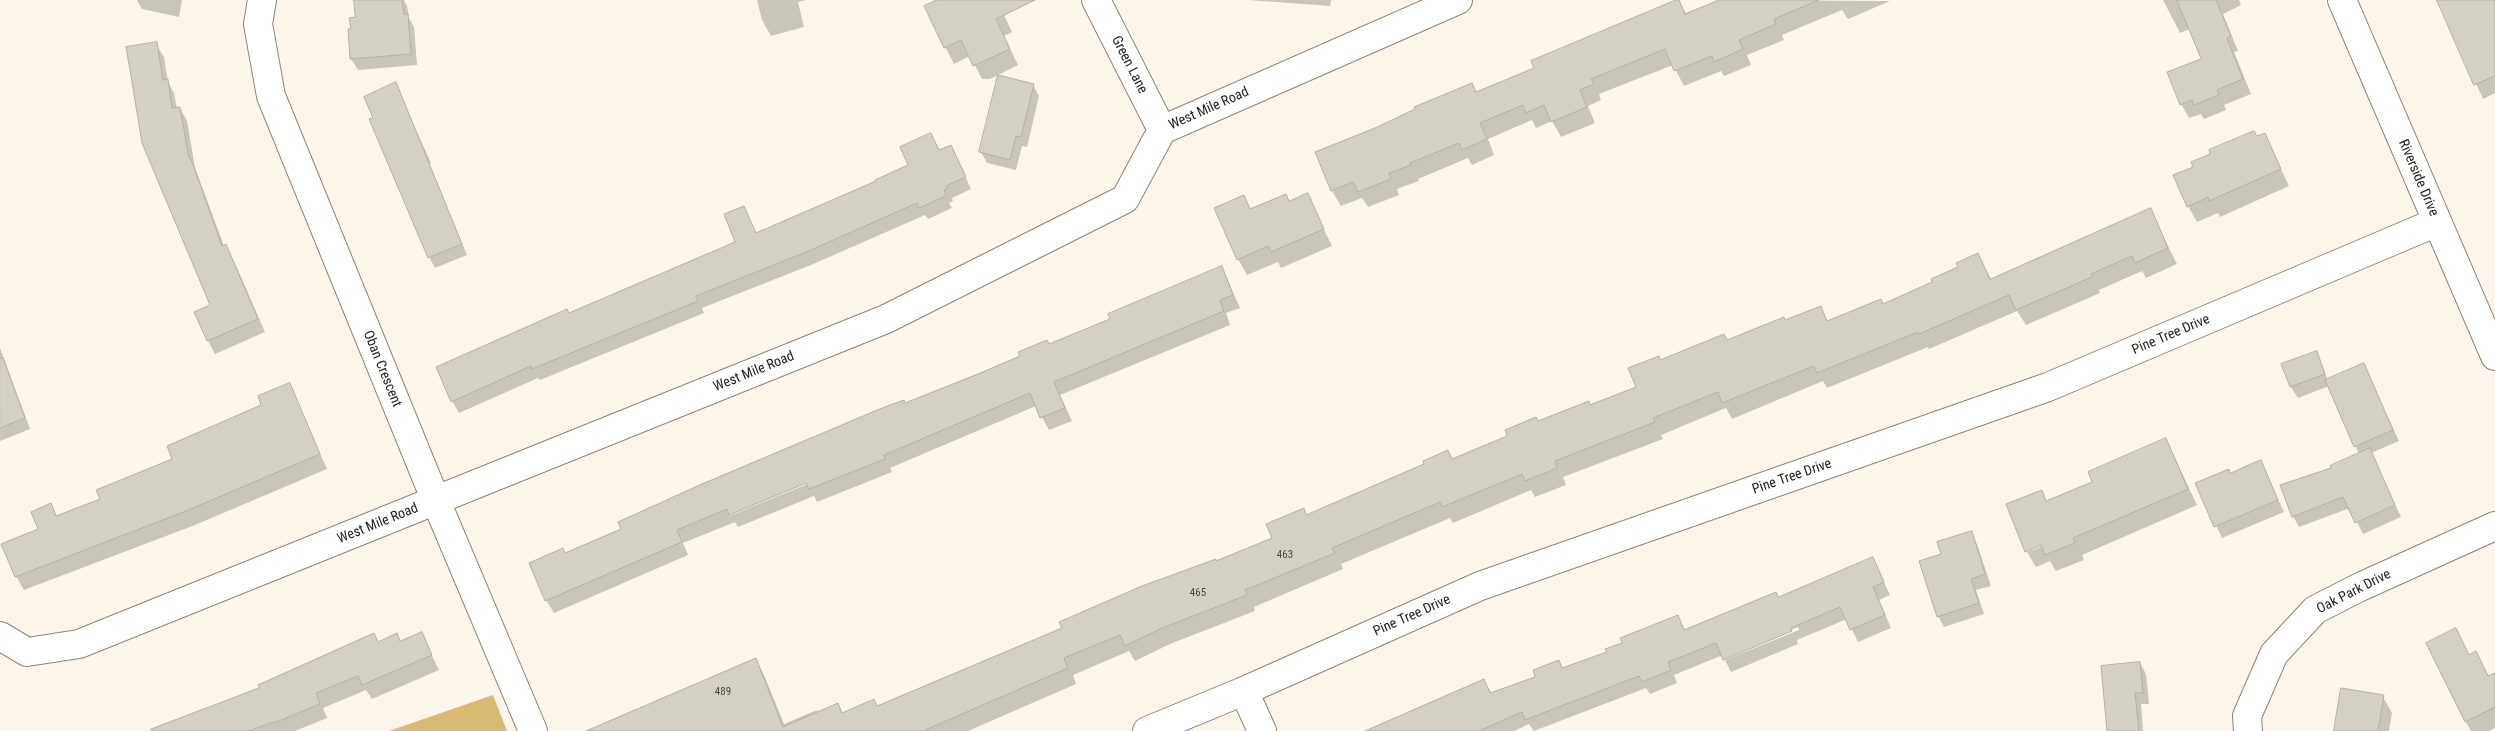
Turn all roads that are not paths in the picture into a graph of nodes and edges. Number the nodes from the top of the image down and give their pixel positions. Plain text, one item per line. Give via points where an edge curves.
1 (262, 0) edge
2 (1096, 0) edge
3 (1458, 0) edge
4 (2342, 0) edge
5 (1162, 130) junction
6 (2437, 222) junction
7 (2495, 356) edge
8 (436, 501) junction
9 (2495, 526) edge
10 (0, 636) edge
11 (1244, 691) junction
12 (533, 731) edge
13 (1147, 731) edge
14 (1262, 731) edge
15 (2248, 731) edge

1 - 8 street, Oban Crescent via 258,24 271,96
2 - 5 street, Green Lane
3 - 5 street, West Mile Road
4 - 6 street, Riverside Drive
5 - 8 street, West Mile Road via 1125,199 886,319
6 - 7 street, Riverside Drive
6 - 11 street, Pine Tree Drive via 2048,387 1480,586
8 - 10 street, West Mile Road via 79,644 27,652
8 - 12 street, Oban Crescent
9 - 15 street, Oak Park Drive via 2315,610 2274,654 2248,716
11 - 13 street, Pine Tree Drive
11 - 14 street

